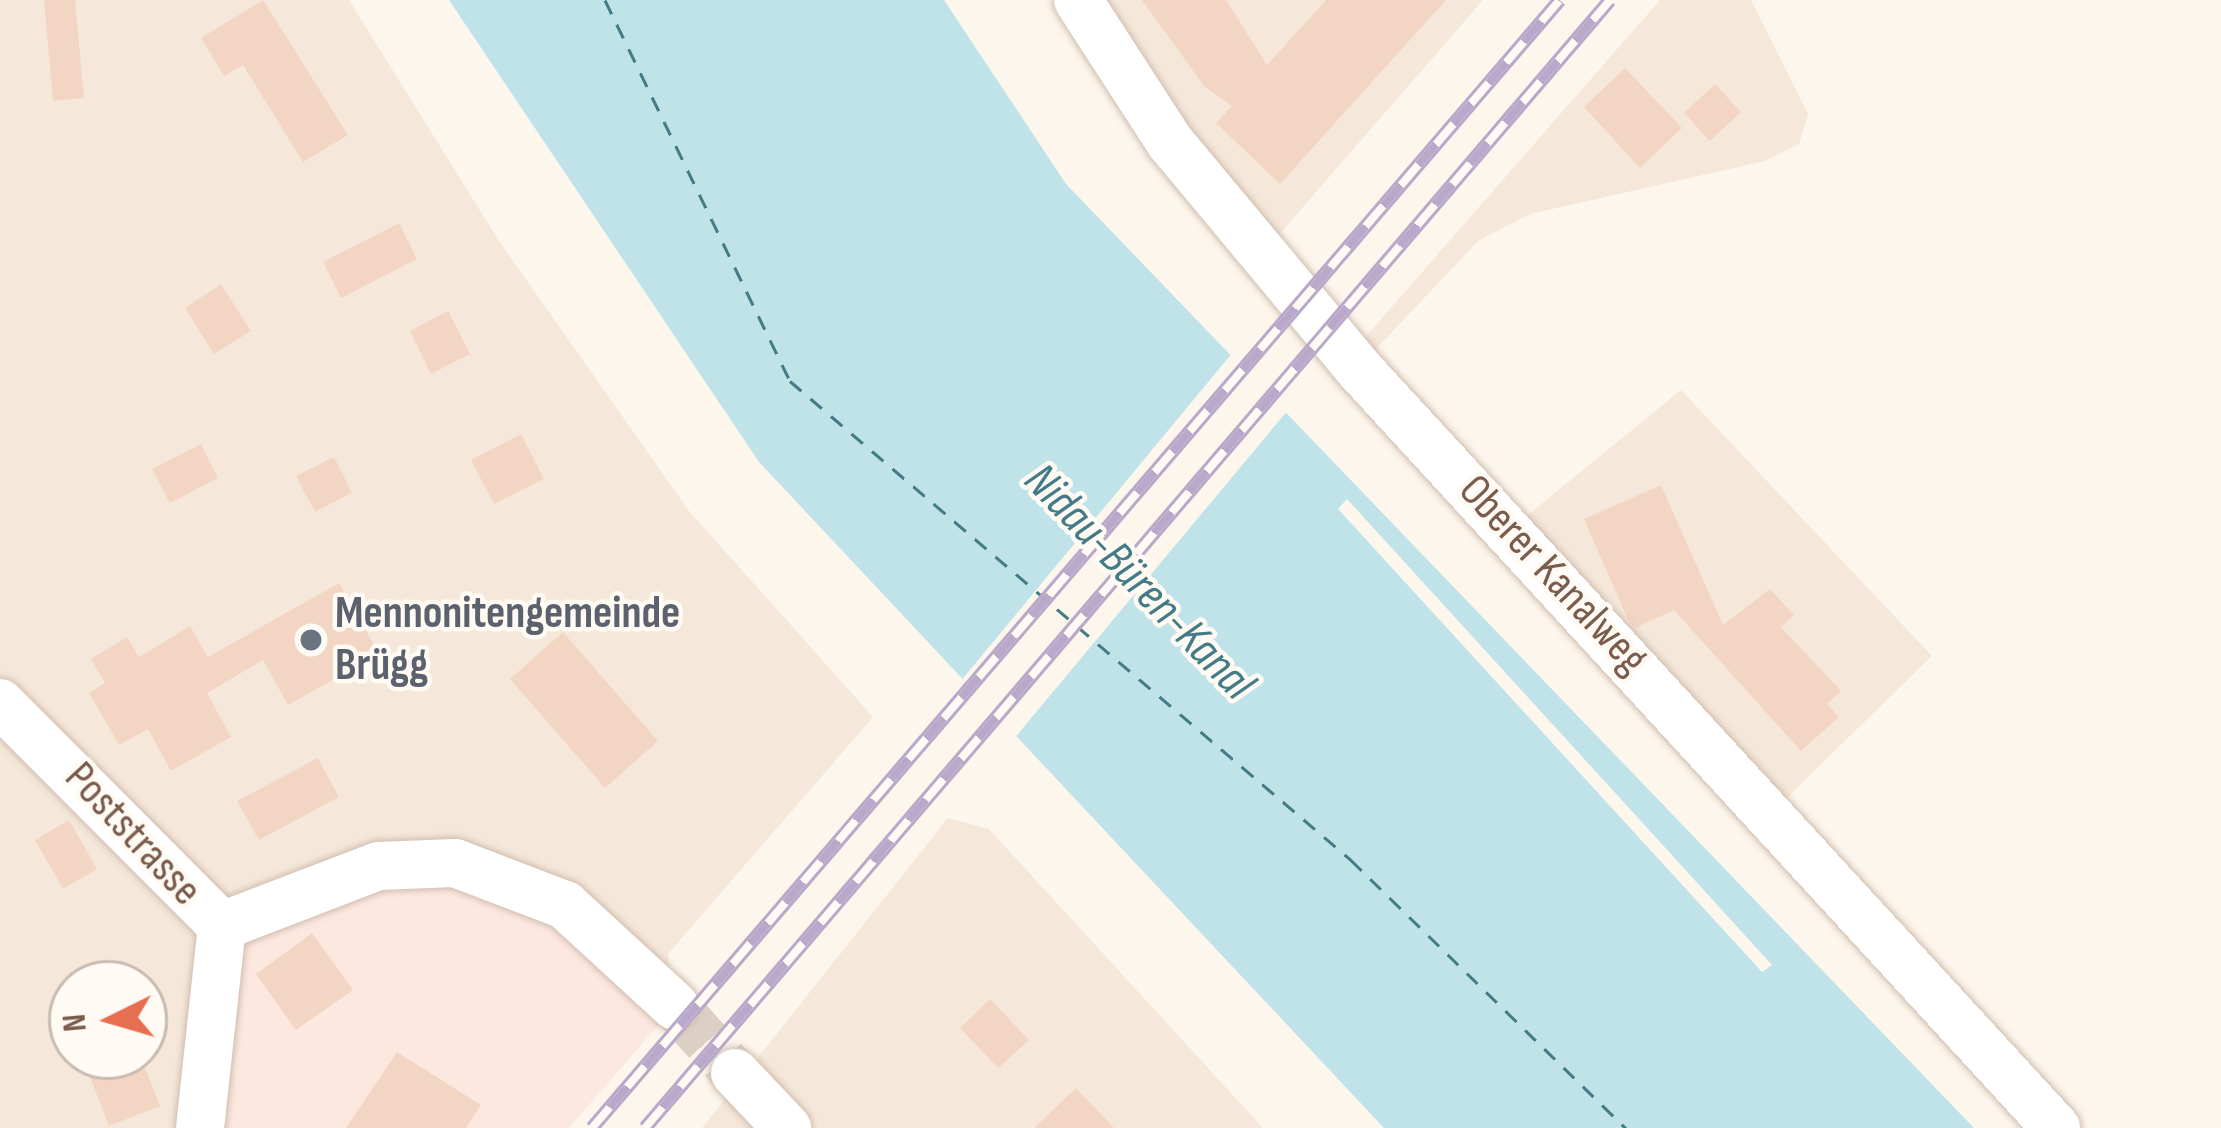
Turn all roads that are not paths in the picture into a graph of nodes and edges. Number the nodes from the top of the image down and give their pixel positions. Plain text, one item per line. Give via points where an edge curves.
1 (1078, 0) edge
2 (0, 703) edge
3 (222, 926) junction
4 (674, 1006) tunnel mouth
5 (735, 1073) tunnel mouth
6 (200, 1128) edge
7 (788, 1128) edge
8 (2056, 1128) edge

1 - 8 street, Oberer Kanalweg via 1169,142 1358,368
2 - 3 street, Poststrasse
3 - 4 street via 378,866 455,863 566,905
3 - 6 street, Poststrasse
5 - 7 street

